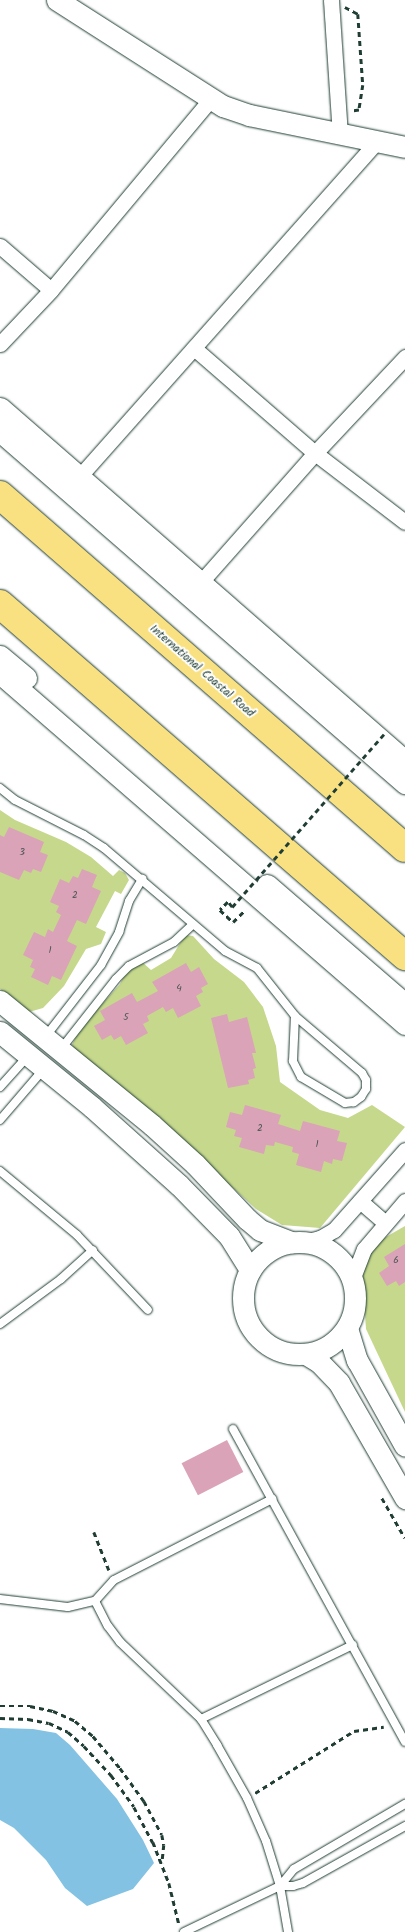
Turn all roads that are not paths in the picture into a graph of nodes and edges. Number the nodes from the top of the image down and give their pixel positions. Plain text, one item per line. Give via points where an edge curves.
1 (57, 0) edge
2 (336, 2) edge
3 (210, 100) junction
4 (340, 134) junction
5 (376, 142) junction
6 (405, 147) edge
7 (0, 246) edge
8 (51, 290) junction
9 (0, 344) edge
10 (194, 348) junction
11 (405, 358) edge
12 (0, 408) edge
13 (0, 430) edge
14 (315, 453) junction
15 (79, 477) junction
16 (0, 495) edge
17 (405, 522) edge
18 (200, 583) junction
19 (0, 604) edge
20 (0, 656) edge
21 (0, 673) edge
22 (405, 761) edge
23 (405, 784) edge
24 (0, 788) edge
25 (405, 848) edge
26 (142, 879) junction
27 (193, 924) junction
28 (405, 956) edge
29 (0, 1001) edge
30 (405, 1004) edge
31 (295, 1016) junction
32 (405, 1024) edge
33 (0, 1032) edge
34 (52, 1044) junction
35 (36, 1063) junction
36 (0, 1087) edge
37 (0, 1120) edge
38 (405, 1150) edge
39 (0, 1171) edge
40 (360, 1201) junction
41 (405, 1201) edge
42 (385, 1223) junction
43 (298, 1242) junction
44 (93, 1250) junction
45 (250, 1270) junction
46 (352, 1280) junction
47 (148, 1310) dead end
48 (0, 1324) edge
49 (347, 1328) junction
50 (306, 1354) junction
51 (233, 1429) dead end
52 (405, 1446) edge
53 (405, 1498) edge
54 (272, 1499) junction
55 (0, 1599) edge
56 (95, 1601) junction
57 (353, 1645) junction
58 (201, 1719) junction
59 (405, 1742) edge
60 (405, 1804) edge
61 (405, 1826) edge
62 (280, 1886) junction
63 (184, 1932) edge
64 (288, 1932) edge

1 - 3 main road
2 - 4 street
3 - 4 main road via 249,115
3 - 8 street
4 - 5 main road
5 - 6 main road
5 - 10 street
7 - 8 street
8 - 9 street
10 - 14 street
10 - 15 street
11 - 14 street
12 - 15 main road
13 - 23 main road
14 - 17 street
14 - 18 street
15 - 18 main road
16 - 25 highway, International Coastal Road
18 - 22 main road
19 - 28 highway
20 - 30 main road
21 - 32 main road
24 - 26 lane via 16,800 97,843
26 - 27 lane
26 - 34 lane via 129,901 119,932
27 - 31 lane via 225,951 257,968
27 - 34 lane via 174,942 122,972
29 - 34 main road
31 - 31 lane via 362,1072 366,1089 361,1097 345,1103 301,1077 293,1061
33 - 35 main road
34 - 35 main road
34 - 43 main road via 152,1125 260,1230
35 - 36 lane
35 - 37 lane
35 - 45 main road via 136,1145 186,1192 230,1236
38 - 40 street
39 - 44 lane
40 - 42 street
40 - 43 street via 334,1230 320,1238
41 - 42 street
42 - 46 street via 364,1249
43 - 45 main road via 267,1252
43 - 46 main road via 317,1245 339,1258
44 - 47 lane
44 - 48 lane via 60,1280
45 - 50 main road via 243,1300 251,1328 279,1351
46 - 49 main road via 355,1304
49 - 50 main road via 329,1345
49 - 52 main road via 357,1360
50 - 53 main road via 319,1362 339,1383
51 - 54 lane
54 - 56 lane via 114,1580
54 - 57 lane
55 - 56 lane via 68,1607
56 - 58 lane via 120,1642
57 - 58 lane
57 - 59 lane
58 - 62 lane via 247,1798 266,1841
60 - 62 lane via 294,1869
61 - 62 lane via 303,1883
62 - 63 lane
62 - 64 lane

